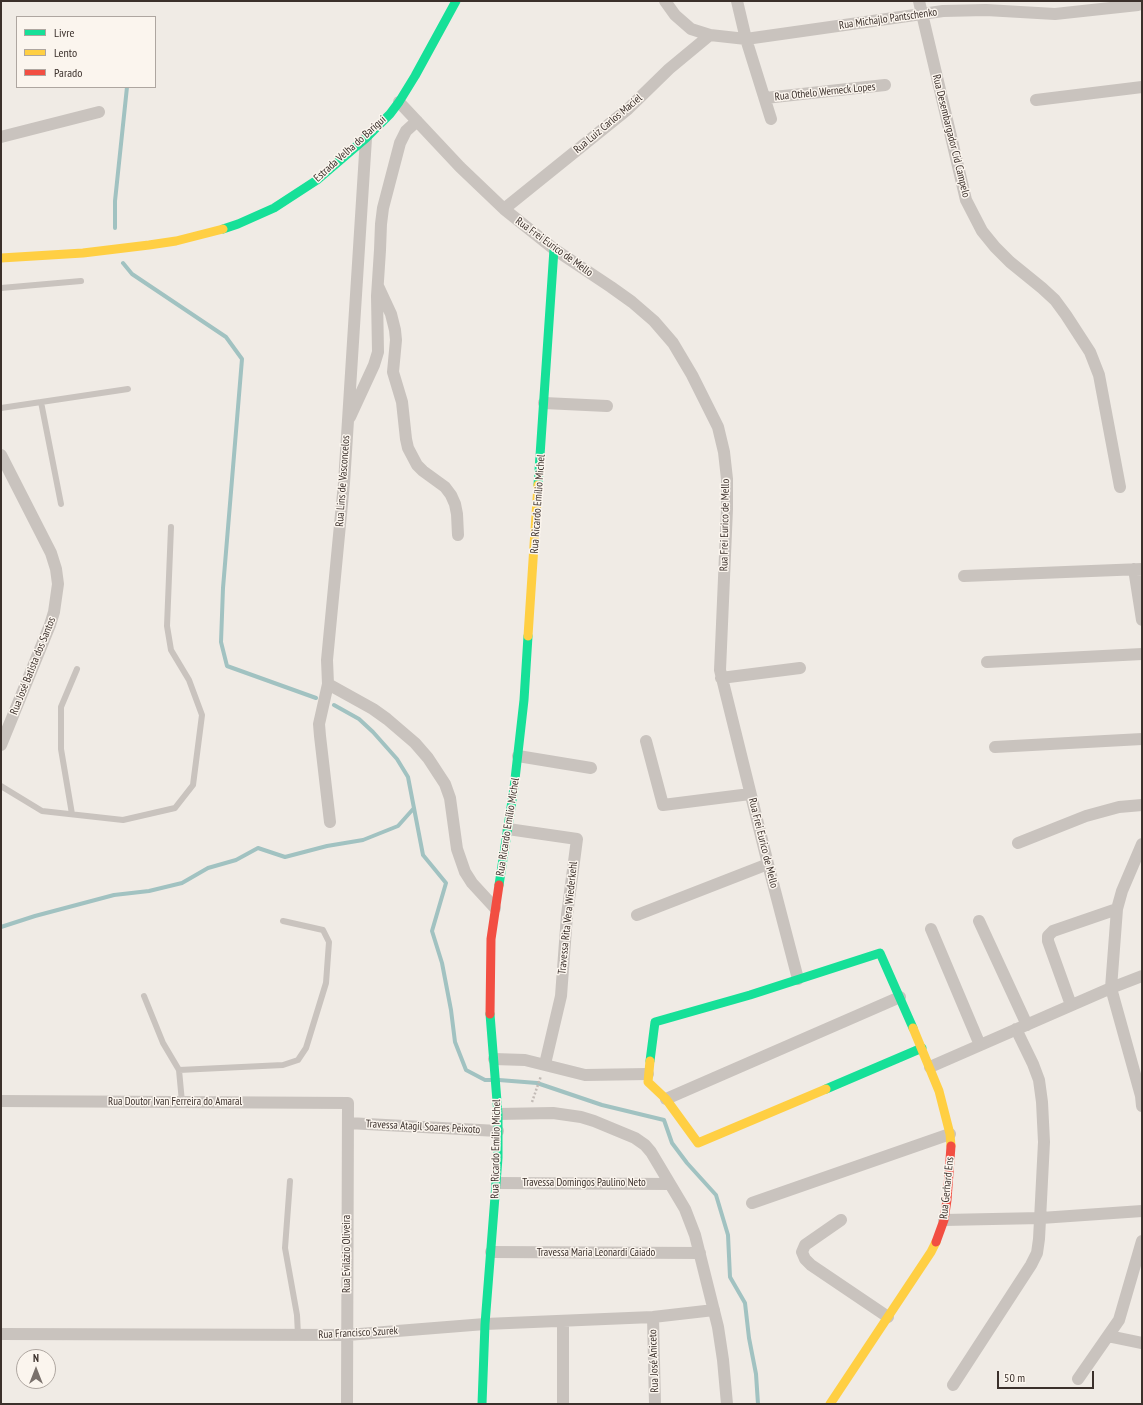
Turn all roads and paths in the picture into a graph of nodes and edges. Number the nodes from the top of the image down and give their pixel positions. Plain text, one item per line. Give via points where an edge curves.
1 (456, 1) edge
2 (665, 1) edge
3 (737, 1) edge
4 (919, 1) edge
5 (1139, 7) edge
6 (922, 14) junction
7 (710, 35) junction
8 (746, 39) junction
9 (885, 85) dead end
10 (1142, 87) edge
11 (765, 98) junction
12 (1036, 100) dead end
13 (399, 102) junction
14 (99, 112) dead end
15 (771, 119) dead end
16 (417, 121) junction
17 (1, 137) edge
18 (366, 138) junction
19 (504, 209) junction
20 (554, 249) junction
21 (1, 258) edge
22 (81, 281) dead end
23 (378, 285) junction
24 (1, 288) edge
25 (128, 389) dead end
26 (41, 402) junction
27 (544, 402) junction
28 (607, 406) dead end
29 (1, 408) edge
30 (347, 423) junction
31 (1, 455) edge
32 (1120, 487) dead end
33 (61, 504) dead end
34 (171, 527) dead end
35 (458, 535) dead end
36 (1138, 569) edge
37 (964, 576) dead end
38 (1142, 620) edge
39 (1142, 654) edge
40 (987, 662) dead end
41 (800, 668) dead end
42 (76, 669) dead end
43 (721, 678) junction
44 (328, 684) junction
45 (1142, 739) edge
46 (646, 740) dead end
47 (1, 745) edge
48 (995, 747) dead end
49 (518, 756) junction
50 (591, 768) dead end
51 (1, 786) edge
52 (750, 794) junction
53 (1142, 805) edge
54 (72, 814) junction
55 (330, 822) dead end
56 (508, 829) junction
57 (1018, 843) dead end
58 (1142, 844) edge
59 (768, 864) junction
60 (495, 908) junction
61 (1117, 909) junction
62 (637, 915) dead end
63 (283, 921) dead end
64 (979, 921) dead end
65 (931, 929) dead end
66 (1142, 976) edge
67 (798, 979) junction
68 (1111, 988) junction
69 (144, 996) dead end
70 (900, 997) junction
71 (1072, 1005) junction
72 (1021, 1027) junction
73 (980, 1045) junction
74 (922, 1048) junction
75 (494, 1059) junction
76 (544, 1064) junction
77 (930, 1067) junction
78 (179, 1070) junction
79 (648, 1074) junction
80 (666, 1099) junction
81 (1, 1101) edge
82 (182, 1102) junction
83 (348, 1103) joint
84 (1142, 1106) edge
85 (528, 1113) junction
86 (498, 1114) junction
87 (348, 1123) junction
88 (498, 1132) junction
89 (950, 1134) junction
90 (290, 1181) dead end
91 (497, 1183) junction
92 (670, 1184) junction
93 (752, 1203) dead end
94 (1142, 1211) edge
95 (1041, 1218) junction
96 (841, 1220) dead end
97 (944, 1220) junction
98 (1142, 1241) edge
99 (492, 1252) junction
100 (700, 1253) junction
101 (714, 1310) junction
102 (653, 1317) junction
103 (888, 1317) junction
104 (563, 1321) junction
105 (485, 1324) junction
106 (1, 1334) edge
107 (298, 1335) junction
108 (347, 1335) junction
109 (1108, 1336) junction
110 (1142, 1343) edge
111 (1078, 1379) dead end
112 (953, 1385) dead end
113 (347, 1404) edge
114 (482, 1404) edge
115 (563, 1404) edge
116 (655, 1404) edge
117 (727, 1404) edge
118 (830, 1404) edge

1 - 13 street, Estrada Velha do Barigui via 432,48
2 - 7 street, Rua Michajlo Pantschenko via 675,15 691,29
3 - 8 street
4 - 6 street, Rua Desembargador Cid Campelo
5 - 6 street, Rua Michajlo Pantschenko via 1054,14 964,9
6 - 8 street, Rua Michajlo Pantschenko
6 - 32 street, Rua Desembargador Cid Campelo via 966,200 982,231 995,247 1055,300 1090,352 1099,375
7 - 8 street, Rua Michajlo Pantschenko
7 - 19 street, Rua Luiz Carlos Maciel via 669,69 628,109
8 - 11 street
9 - 11 street, Rua Othelo Werneck Lopes
10 - 12 street
11 - 15 street
13 - 16 street, Rua Frei Eurico de Mello
13 - 18 street, Estrada Velha do Barigui
14 - 17 street
16 - 19 street, Rua Frei Eurico de Mello
16 - 23 street via 406,131 400,142 383,208
18 - 21 street, Estrada Velha do Barigui via 323,175 274,208 220,230 142,246
18 - 30 street, Rua Lins de Vasconcelos
19 - 20 street, Rua Frei Eurico de Mello
20 - 27 street, Rua Ricardo Emílio Michel
20 - 43 street, Rua Frei Eurico de Mello via 632,302 654,321 681,355 718,427 724,452 727,486
22 - 24 lane
23 - 30 street via 376,359
23 - 35 street via 395,330 394,372 402,402 408,448 417,465 445,487 451,495 457,514
25 - 26 lane
26 - 29 lane
26 - 33 lane
27 - 28 street
27 - 49 street, Rua Ricardo Emílio Michel via 528,662
30 - 44 street, Rua Lins de Vasconcelos via 326,660
31 - 47 street, Rua José Batista dos Santos via 51,553 58,584 56,605 50,625
34 - 54 lane via 168,626 171,650 189,680 202,715 193,785 174,808 123,820
36 - 37 street
36 - 38 street
39 - 40 street
41 - 43 street
42 - 54 lane via 60,707 61,749
43 - 52 street, Rua Frei Eurico de Mello
44 - 55 street, Rua Lins de Vasconcelos via 319,724
44 - 60 street via 387,719 428,758 439,773 450,798 457,849 465,872
45 - 48 street
46 - 52 street via 663,805
49 - 50 street
49 - 56 street, Rua Ricardo Emílio Michel
51 - 54 lane via 42,811
52 - 59 street, Rua Frei Eurico de Mello
53 - 57 street via 1118,807 1086,816
56 - 60 street, Rua Ricardo Emílio Michel
56 - 76 street, Travessa Rita Vera Wiederkehl via 577,839 567,915 561,996
58 - 61 street
59 - 62 street
59 - 67 street, Rua Frei Eurico de Mello
60 - 75 street, Rua Ricardo Emílio Michel via 490,975
61 - 68 street
61 - 71 street via 1053,931 1048,936
63 - 78 lane via 323,930 330,942 326,983 306,1048 298,1060 283,1065
64 - 72 street
65 - 73 street
66 - 68 street
67 - 70 street, Rua Gerhard Ens via 880,953
67 - 79 street via 655,1022
68 - 71 street
68 - 84 street
69 - 78 lane via 163,1043
70 - 74 street, Rua Gerhard Ens
70 - 80 street
71 - 72 street
72 - 73 street
72 - 95 street via 1039,1080 1042,1102 1044,1142
73 - 77 street
74 - 77 street, Rua Gerhard Ens
74 - 80 street via 698,1143
75 - 76 street via 521,1059
75 - 86 street, Rua Ricardo Emílio Michel
76 - 79 street via 585,1075
76 - 85 path
77 - 89 street, Rua Gerhard Ens
78 - 82 lane
79 - 80 street via 650,1086
81 - 82 street, Rua Doutor Ivan Ferreira do Amaral
82 - 83 street, Rua Doutor Ivan Ferreira do Amaral
83 - 87 street, Rua Evilázio Oliveira
85 - 86 street
85 - 92 street via 561,1114 587,1119 640,1141 651,1152
86 - 88 street, Rua Ricardo Emílio Michel
87 - 88 street, Travessa Atagil Soares Peixoto
87 - 108 street, Rua Evilázio Oliveira
88 - 91 street, Rua Ricardo Emílio Michel
89 - 93 street
89 - 97 street, Rua Gerhard Ens via 950,1170
90 - 107 lane via 285,1248 298,1315
91 - 92 street, Travessa Domingos Paulino Neto
91 - 99 street, Rua Ricardo Emílio Michel
92 - 100 street via 690,1222
94 - 95 street
95 - 97 street
95 - 112 street via 1037,1253 1031,1265
96 - 103 street via 805,1245 802,1252 804,1259
97 - 103 street, Rua Gerhard Ens via 931,1252
98 - 109 street via 1119,1320
99 - 100 street, Travessa Maria Leonardi Caiado
99 - 105 street, Rua Ricardo Emílio Michel
100 - 101 street
101 - 102 street, Rua Francisco Szurek
101 - 117 street via 721,1341
102 - 104 street, Rua Francisco Szurek
102 - 116 street, Rua José Aniceto
103 - 118 street, Rua Gerhard Ens
104 - 105 street, Rua Francisco Szurek
104 - 115 street
105 - 108 street, Rua Francisco Szurek
105 - 114 street, Rua Ricardo Emílio Michel
106 - 107 street, Rua Francisco Szurek
107 - 108 street, Rua Francisco Szurek
108 - 113 street, Rua Evilázio Oliveira
109 - 110 street
109 - 111 street

